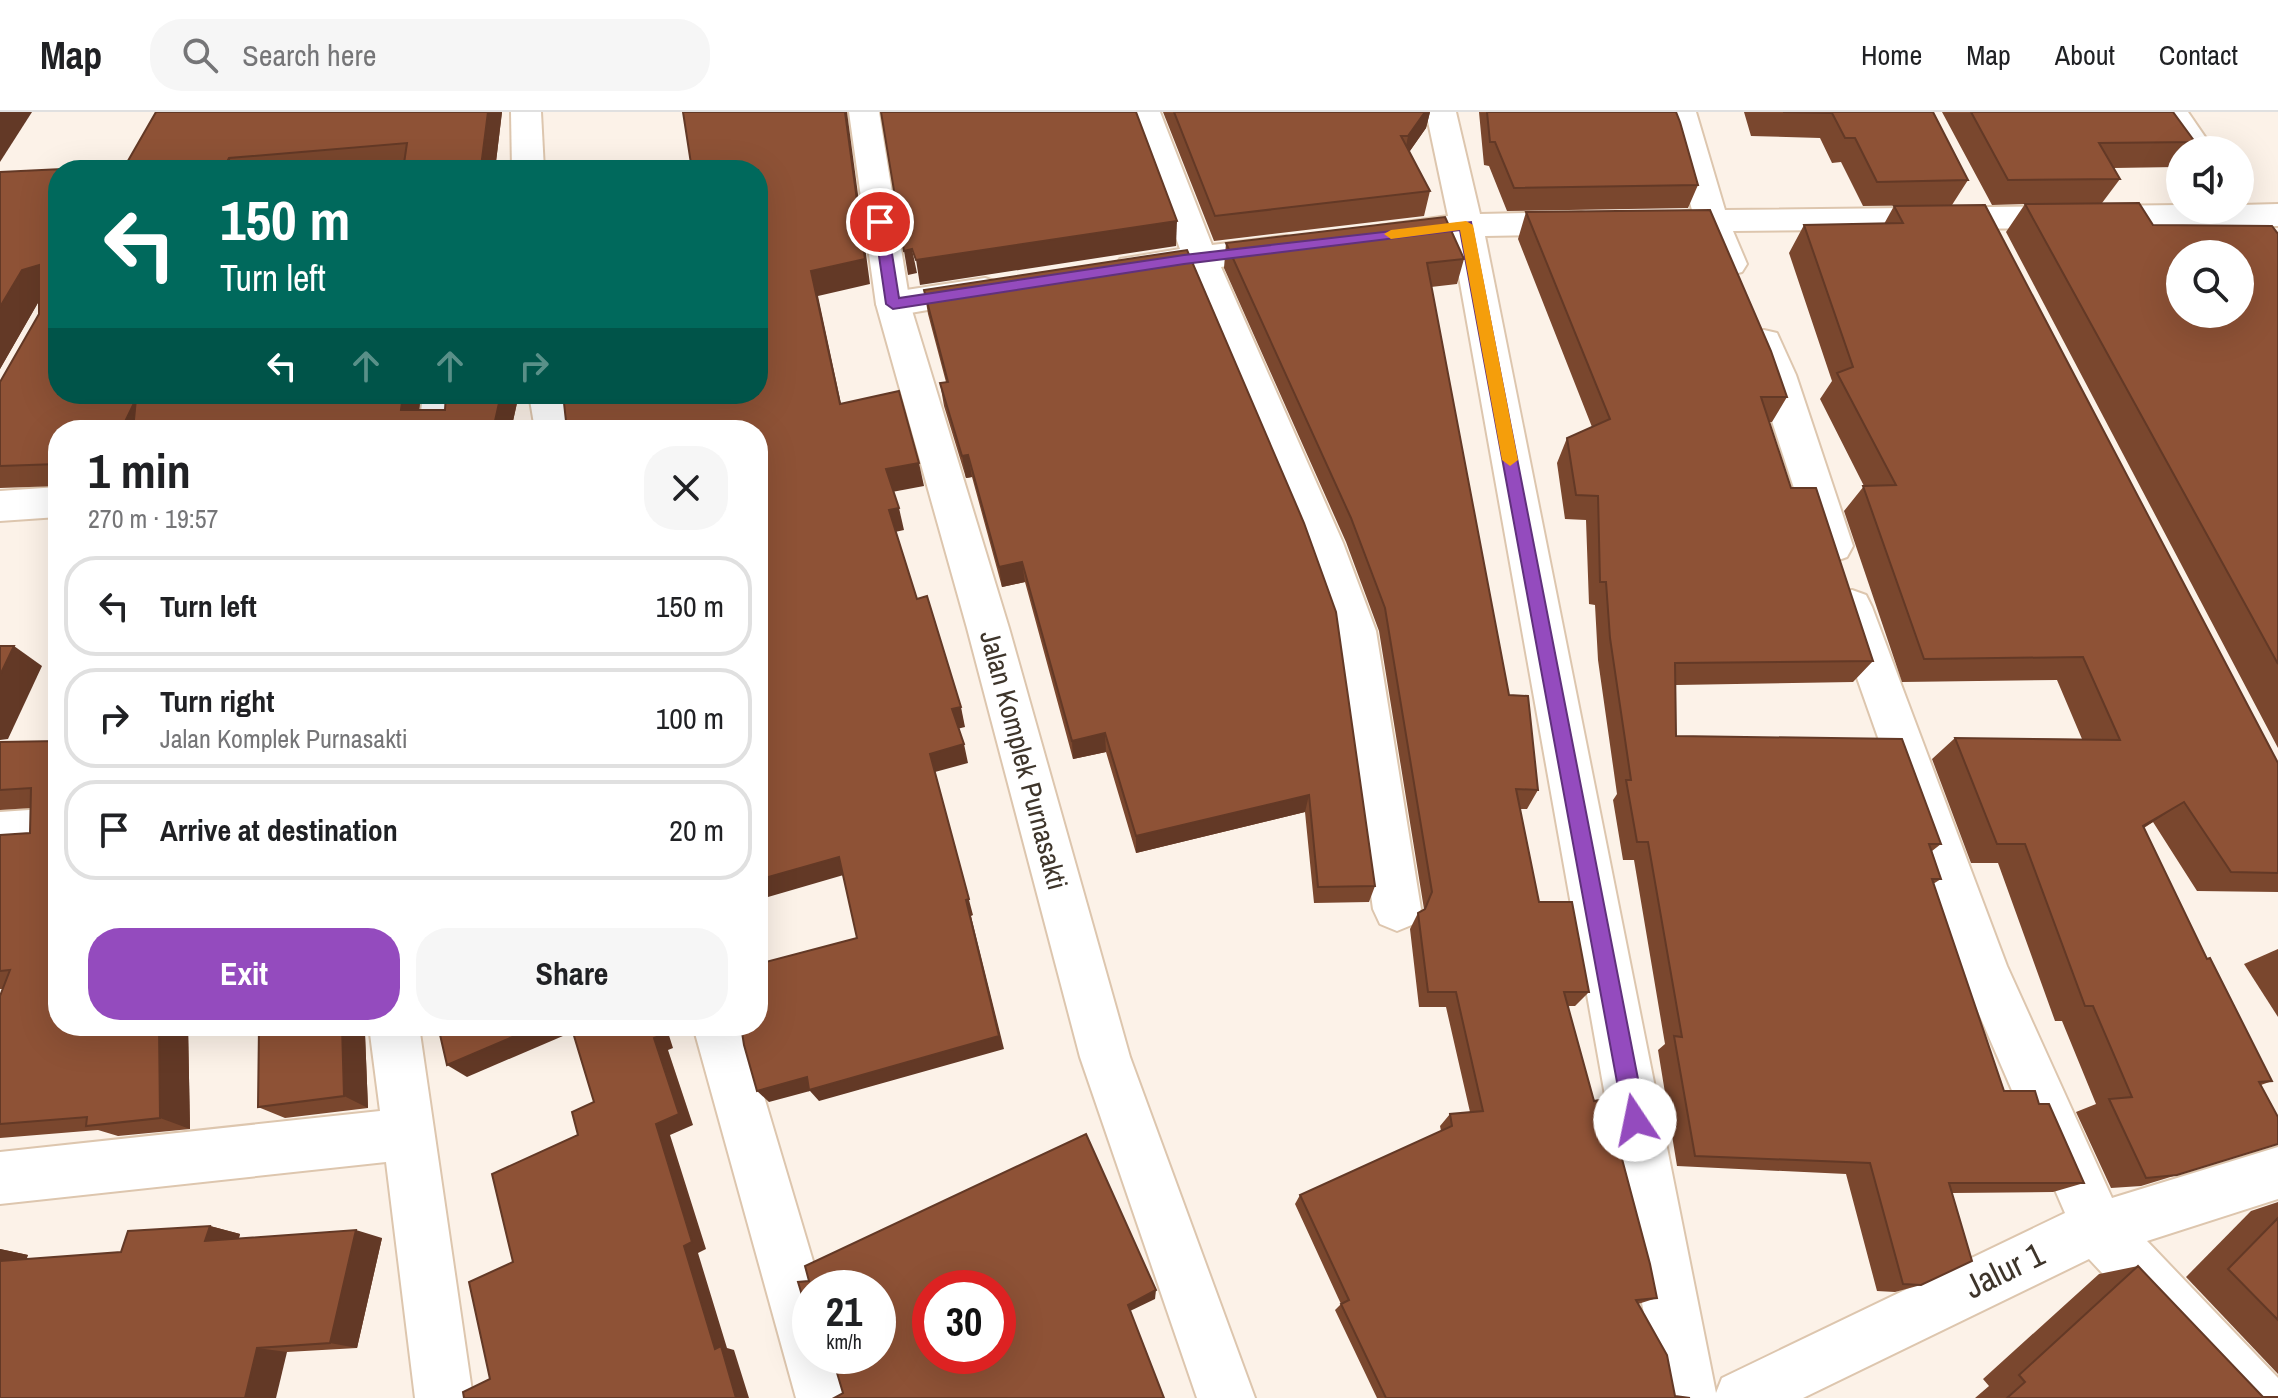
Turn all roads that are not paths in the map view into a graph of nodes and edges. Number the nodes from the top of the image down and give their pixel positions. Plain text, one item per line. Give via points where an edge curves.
1 (526, 112) edge
2 (864, 112) edge
3 (1145, 112) edge
4 (1441, 112) edge
5 (1681, 112) edge
6 (2172, 112) edge
7 (2188, 136) edge
8 (528, 160) edge
9 (1959, 178) edge
10 (2166, 213) edge
11 (2254, 213) edge
12 (2278, 215) edge
13 (1979, 217) junction
14 (1711, 220) junction
15 (2249, 224) edge
16 (1466, 225) junction
17 (2264, 247) edge
18 (1200, 258) junction
19 (2001, 260) edge
20 (1108, 271) edge
21 (1016, 285) edge
22 (893, 304) junction
23 (48, 503) edge
24 (0, 506) edge
25 (48, 829) edge
26 (0, 832) edge
27 (1397, 909) dead end
28 (395, 1036) edge
29 (721, 1036) edge
30 (408, 1134) junction
31 (2278, 1173) edge
32 (0, 1178) edge
33 (2099, 1230) junction
34 (1757, 1395) edge
35 (444, 1398) edge
36 (825, 1398) edge
37 (1226, 1398) edge
38 (1688, 1398) edge
39 (2258, 1398) edge

1 - 8 street
2 - 22 street, Jalan Komplek Purnasakti
3 - 18 street
4 - 16 street
5 - 14 street
6 - 7 street
9 - 13 street
10 - 13 street
11 - 12 street
13 - 14 street
13 - 19 street
14 - 16 street
14 - 33 street via 1778,375 1870,661 1984,970
15 - 17 street
16 - 18 street
16 - 38 street
18 - 20 street
18 - 27 street via 1323,543 1355,631
21 - 22 street
22 - 37 street, Jalan Komplek Purnasakti via 1105,1057
23 - 24 street
25 - 26 street
28 - 30 street
29 - 36 street
30 - 32 street
30 - 35 street
31 - 33 street, Jalur 1
33 - 34 street, Jalur 1 via 2068,1239
33 - 39 street

